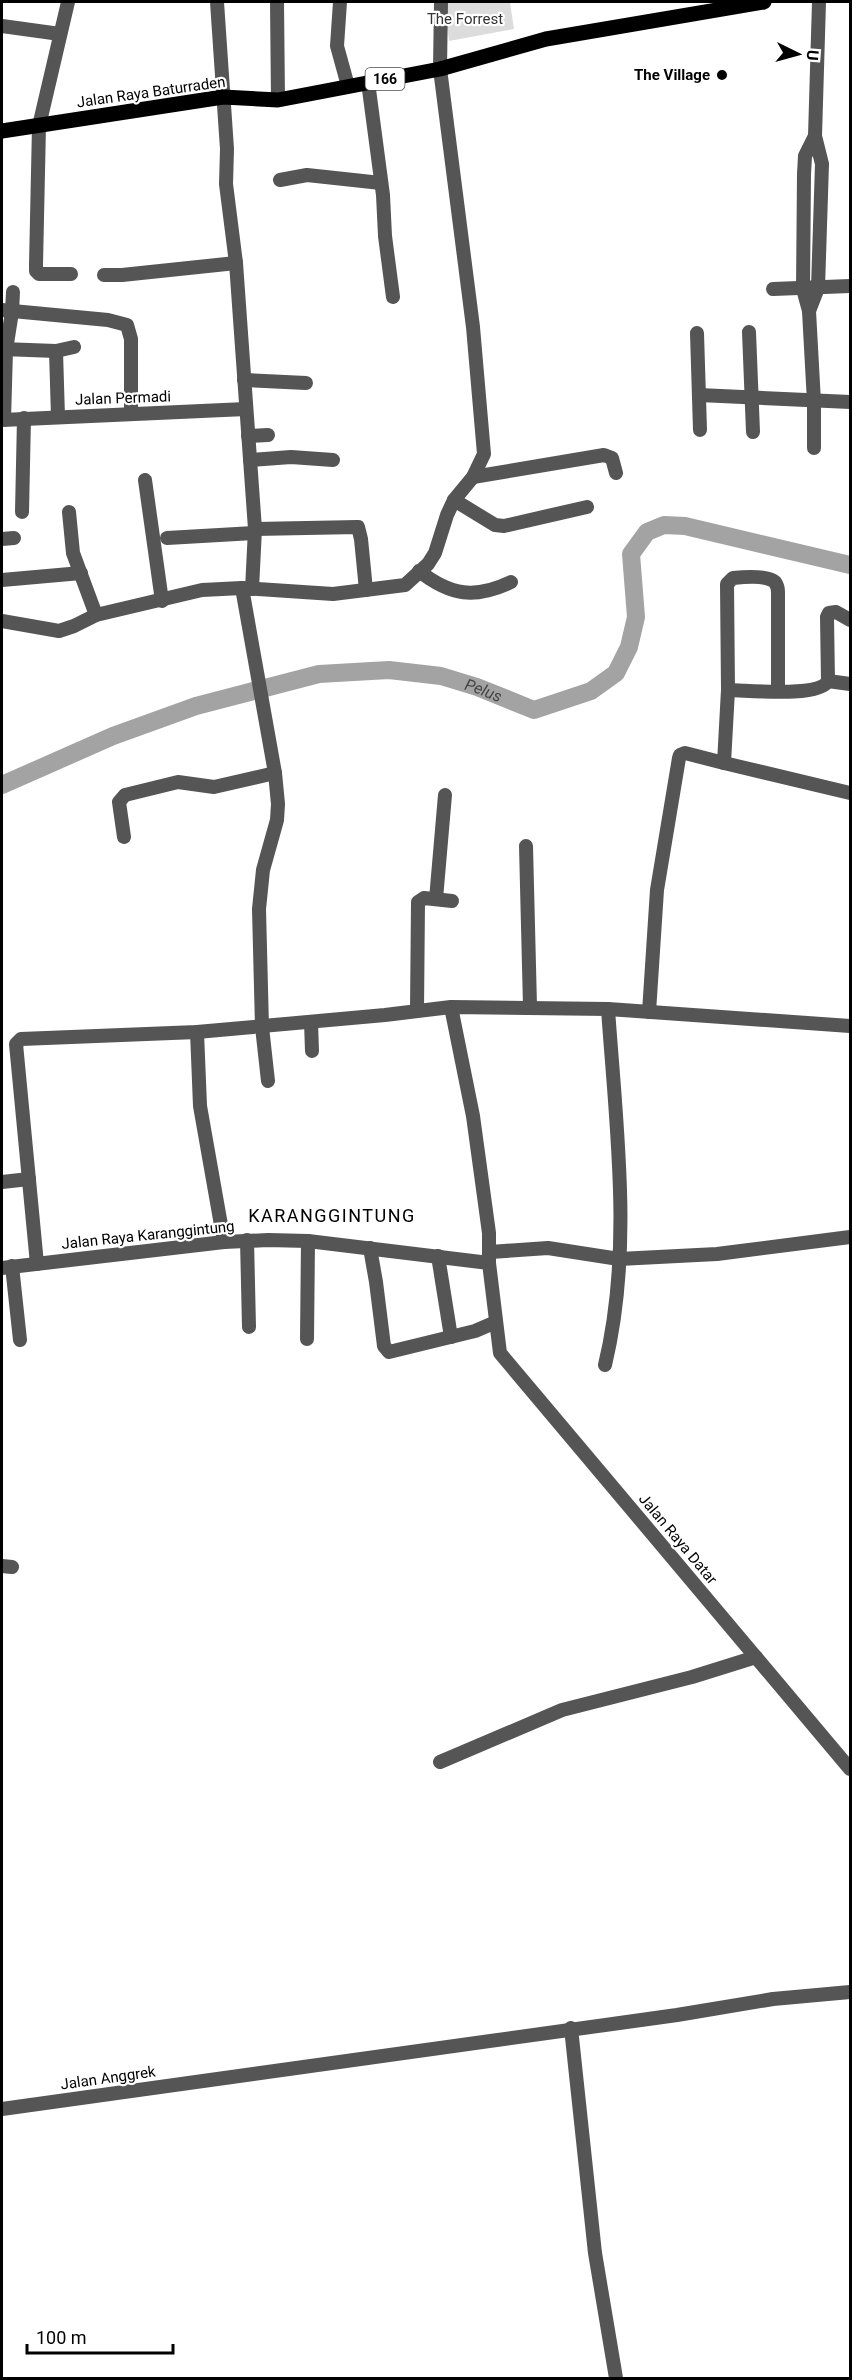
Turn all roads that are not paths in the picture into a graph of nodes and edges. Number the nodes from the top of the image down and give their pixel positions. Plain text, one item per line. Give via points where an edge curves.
1 (68, 2) edge
2 (217, 2) edge
3 (277, 2) edge
4 (340, 2) edge
5 (441, 2) edge
6 (764, 2) edge
7 (819, 2) edge
8 (2, 26) edge
9 (60, 34) junction
10 (440, 69) junction
11 (368, 82) junction
12 (348, 86) junction
13 (223, 98) junction
14 (278, 100) junction
15 (39, 126) junction
16 (2, 131) edge
17 (816, 136) junction
18 (804, 171) junction
19 (822, 171) junction
20 (280, 180) dead end
21 (381, 183) junction
22 (236, 263) junction
23 (71, 274) dead end
24 (105, 275) dead end
25 (850, 286) edge
26 (818, 288) junction
27 (773, 289) dead end
28 (803, 289) junction
29 (13, 292) dead end
30 (393, 297) dead end
31 (7, 311) edge
32 (809, 311) junction
33 (749, 332) dead end
34 (697, 333) dead end
35 (74, 347) dead end
36 (4, 350) edge
37 (56, 351) junction
38 (244, 380) junction
39 (306, 383) dead end
40 (699, 395) junction
41 (750, 397) junction
42 (814, 402) junction
43 (850, 402) edge
44 (246, 409) junction
45 (132, 414) junction
46 (58, 417) junction
47 (24, 418) junction
48 (3, 420) edge
49 (700, 430) dead end
50 (753, 432) dead end
51 (268, 435) dead end
52 (248, 436) junction
53 (814, 448) dead end
54 (250, 460) junction
55 (333, 460) dead end
56 (616, 473) dead end
57 (473, 477) junction
58 (145, 480) dead end
59 (454, 500) junction
60 (587, 507) dead end
61 (22, 512) dead end
62 (69, 512) dead end
63 (254, 531) junction
64 (167, 538) dead end
65 (419, 571) junction
66 (81, 573) junction
67 (2, 579) edge
68 (511, 582) dead end
69 (247, 588) junction
70 (366, 590) junction
71 (160, 592) junction
72 (94, 611) junction
73 (850, 620) edge
74 (2, 621) edge
75 (828, 681) junction
76 (850, 684) edge
77 (728, 690) junction
78 (778, 691) junction
79 (724, 763) junction
80 (275, 773) junction
81 (850, 793) edge
82 (445, 795) dead end
83 (124, 837) dead end
84 (526, 846) dead end
85 (436, 899) junction
86 (452, 901) dead end
87 (530, 1006) junction
88 (451, 1007) junction
89 (608, 1009) junction
90 (417, 1010) junction
91 (649, 1012) junction
92 (312, 1022) junction
93 (850, 1026) edge
94 (262, 1027) junction
95 (197, 1032) junction
96 (312, 1051) dead end
97 (268, 1081) dead end
98 (29, 1179) junction
99 (2, 1182) edge
100 (850, 1237) edge
101 (247, 1240) junction
102 (308, 1241) junction
103 (224, 1242) junction
104 (370, 1248) junction
105 (438, 1256) junction
106 (489, 1258) junction
107 (619, 1259) junction
108 (37, 1264) junction
109 (7, 1267) edge
110 (496, 1322) junction
111 (249, 1327) dead end
112 (451, 1337) junction
113 (307, 1339) dead end
114 (20, 1340) dead end
115 (605, 1365) dead end
116 (756, 1657) junction
117 (440, 1762) dead end
118 (850, 1769) edge
119 (850, 1992) edge
120 (571, 2028) junction
121 (2, 2109) edge
122 (616, 2379) edge

1 - 9 street
2 - 13 street
3 - 14 street
4 - 12 street via 337,46
5 - 10 street
6 - 10 main road, Jalan Raya Baturraden / 166 via 546,39
7 - 17 street
8 - 9 street
9 - 15 street
10 - 11 main road, Jalan Raya Baturraden / 166
10 - 57 street via 483,438 484,454
11 - 12 main road, Jalan Raya Baturraden / 166
11 - 21 street
12 - 14 main road, Jalan Raya Baturraden / 166
13 - 14 main road, Jalan Raya Baturraden / 166
13 - 15 main road, Jalan Raya Baturraden / 166
13 - 22 street via 226,184
15 - 16 main road, Jalan Raya Baturraden / 166
15 - 23 street via 36,271
17 - 18 street
17 - 19 street
18 - 19 street
18 - 28 street
19 - 26 street
20 - 21 street via 307,175
21 - 30 street
22 - 24 street
22 - 38 street
25 - 26 street
26 - 28 street
26 - 32 street
27 - 28 street
28 - 32 street
29 - 31 street
31 - 36 street
31 - 45 street via 127,325 131,339
32 - 42 street
33 - 41 street
34 - 40 street
35 - 37 street
36 - 37 street
36 - 48 street
37 - 46 street
38 - 39 street
38 - 44 street
40 - 41 street
40 - 49 street
41 - 42 street
41 - 50 street
42 - 43 street
42 - 53 street
44 - 45 street, Jalan Permadi
44 - 52 street
45 - 46 street, Jalan Permadi
46 - 47 street, Jalan Permadi
47 - 48 street, Jalan Permadi
47 - 61 street
51 - 52 street
52 - 54 street
54 - 55 street
54 - 63 street
56 - 57 street via 612,458 604,455
57 - 59 street
58 - 71 street
59 - 60 street via 495,525 504,526
59 - 65 street via 435,553
62 - 66 street via 73,553
63 - 64 street
63 - 69 street
63 - 70 street via 358,527
65 - 68 street via 440,584 477,594
65 - 70 street via 405,585
66 - 67 street
66 - 72 street
69 - 70 street via 333,594
69 - 71 street
69 - 80 street
71 - 72 street
72 - 74 street via 74,626 59,631
73 - 75 street via 836,612 827,617
75 - 76 street
75 - 78 street via 823,687 810,690
77 - 78 street
77 - 78 street via 727,584 738,577 774,581 776,585
77 - 79 street
79 - 81 street
79 - 91 street via 685,753 679,758 657,890
80 - 83 street via 214,787 169,783 124,795 119,802
80 - 94 street via 277,820 263,870 259,909
82 - 85 street
84 - 87 street
85 - 86 street
85 - 90 street via 418,902
87 - 88 street
87 - 89 street
88 - 90 street
88 - 106 street via 472,1116
89 - 91 street
89 - 107 street via 619,1174
90 - 92 street
91 - 93 street
92 - 94 street
92 - 96 street
94 - 95 street
94 - 97 street
95 - 98 street via 21,1039 16,1044
95 - 103 street via 200,1106
98 - 99 street
98 - 108 street
100 - 107 street, Jalan Raya Karanggintung via 717,1254
101 - 102 street, Jalan Raya Karanggintung
101 - 103 street, Jalan Raya Karanggintung
101 - 111 street
102 - 104 street, Jalan Raya Karanggintung
102 - 113 street
103 - 108 street, Jalan Raya Karanggintung
104 - 105 street, Jalan Raya Karanggintung
104 - 112 street via 386,1350 395,1352
105 - 106 street, Jalan Raya Karanggintung
105 - 112 street
106 - 107 street, Jalan Raya Karanggintung via 548,1248
106 - 110 street
107 - 115 street via 617,1304
108 - 109 street, Jalan Raya Karanggintung
109 - 114 street
110 - 112 street
110 - 116 street, Jalan Raya Datar via 500,1353
116 - 117 street via 562,1710
116 - 118 street, Jalan Raya Datar
119 - 120 street, Jalan Anggrek
120 - 121 street, Jalan Anggrek
120 - 122 street via 595,2253

